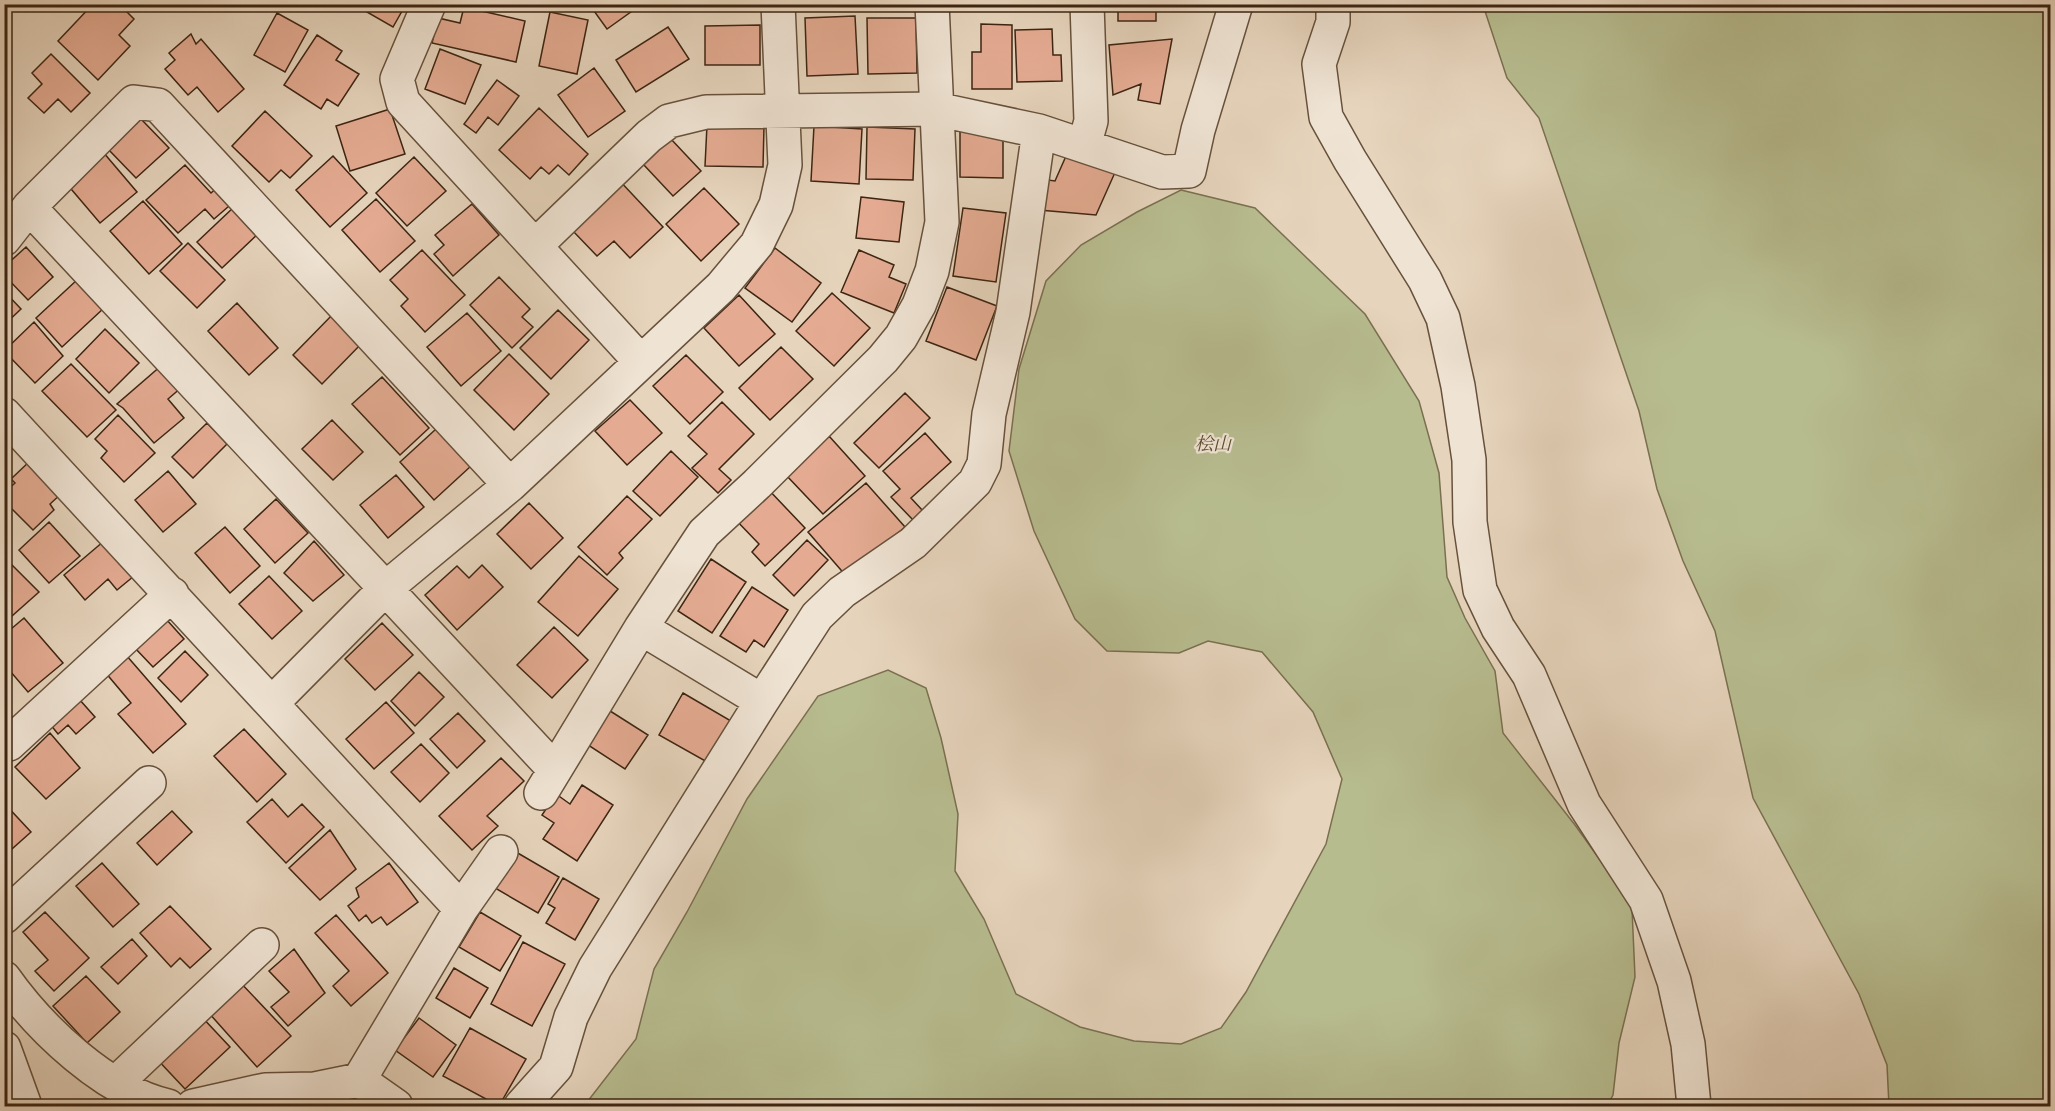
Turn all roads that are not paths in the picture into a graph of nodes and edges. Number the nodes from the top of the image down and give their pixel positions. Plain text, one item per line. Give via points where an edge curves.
1 (429, 4) edge
2 (778, 4) edge
3 (932, 4) edge
4 (1087, 4) edge
5 (1236, 4) edge
6 (1333, 4) edge
7 (936, 109) junction
8 (784, 111) junction
9 (1039, 131) junction
10 (1084, 146) junction
11 (29, 207) junction
12 (4, 239) edge
13 (535, 246) junction
14 (641, 362) junction
15 (4, 414) edge
16 (510, 485) junction
17 (386, 588) junction
18 (172, 594) junction
19 (641, 628) junction
20 (762, 701) junction
21 (272, 703) junction
22 (6, 743) edge
23 (149, 783) dead end
24 (501, 852) dead end
25 (461, 909) junction
26 (4, 917) edge
27 (262, 945) dead end
28 (5, 981) edge
29 (4, 1048) edge
30 (358, 1080) junction
31 (116, 1083) junction
32 (25, 1107) edge
33 (168, 1107) edge
34 (193, 1107) edge
35 (396, 1107) edge
36 (521, 1107) edge
37 (1694, 1107) edge

1 - 13 street via 397,79 403,102
2 - 8 street
3 - 7 street
4 - 10 street via 1091,121
5 - 10 street via 1189,171 1162,172
6 - 37 street via 1333,22 1320,64 1326,117 1425,280 1443,318 1469,460 1470,522 1480,590 1498,628 1529,675 1584,804 1646,900 1674,981 1688,1044
7 - 8 street
7 - 9 street
7 - 19 street via 942,222 932,271 901,337 704,533
8 - 13 street via 706,112 669,121
8 - 14 street via 785,165 776,205 757,243 721,287
9 - 10 street
9 - 20 street via 1013,312 989,414 984,464 975,482 913,543 843,592 817,616
11 - 12 street
11 - 16 street via 134,102 158,105
11 - 17 street
13 - 14 street
14 - 16 street
15 - 18 street
16 - 17 street
17 - 19 street via 548,781
17 - 21 street
18 - 21 street
18 - 22 street
19 - 20 street
20 - 36 street via 595,968 571,1017 555,1066
21 - 25 street
23 - 26 street
24 - 25 street
25 - 30 street
27 - 31 street
28 - 31 street via 83,1063
29 - 32 street
30 - 34 street via 315,1089 265,1090
30 - 35 street
31 - 33 street

